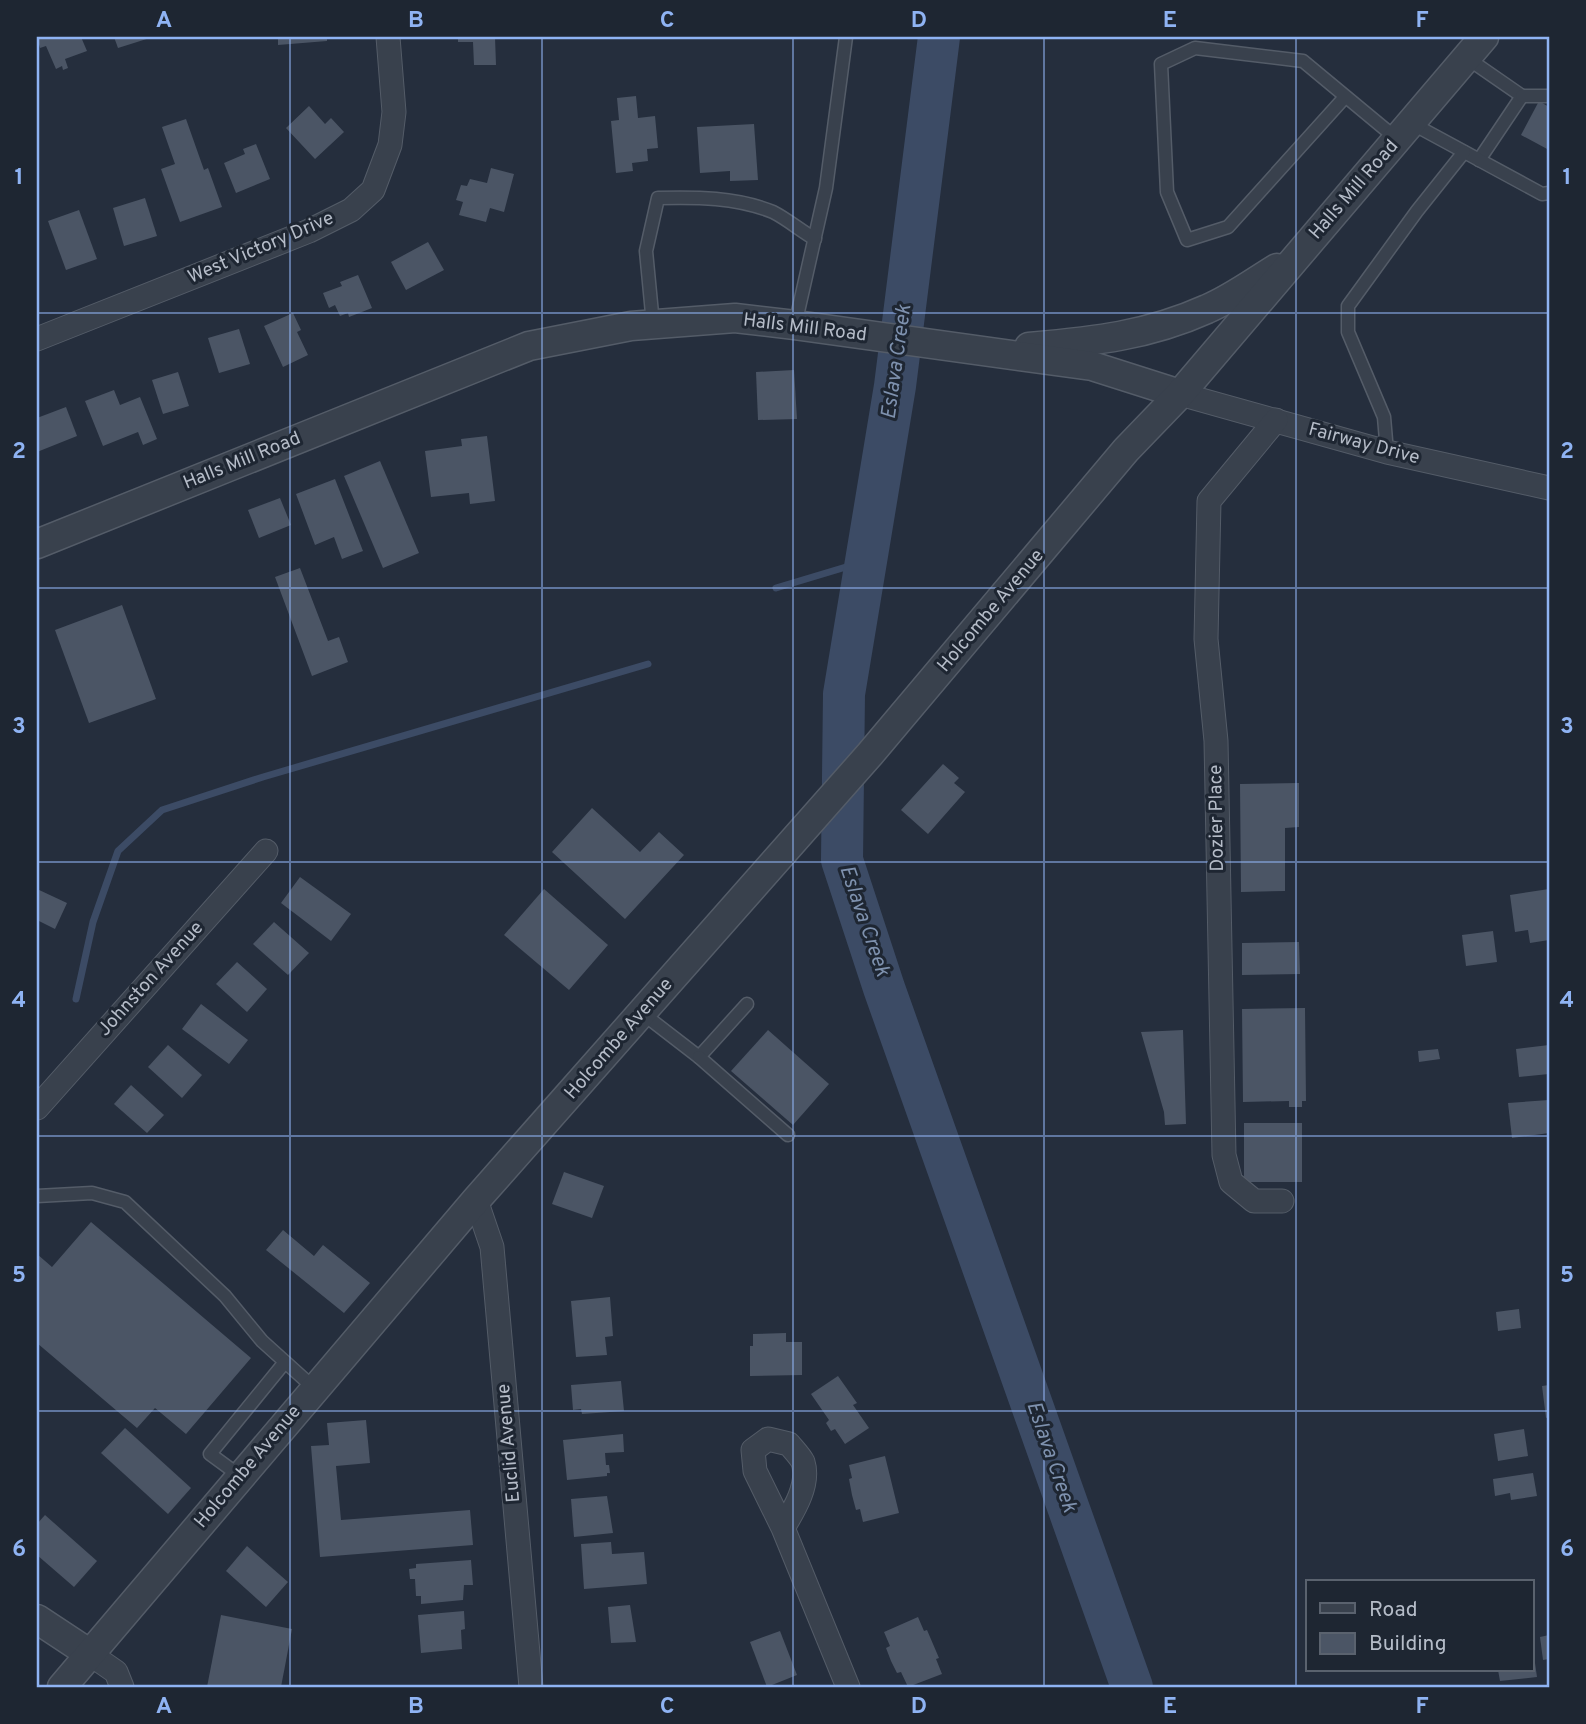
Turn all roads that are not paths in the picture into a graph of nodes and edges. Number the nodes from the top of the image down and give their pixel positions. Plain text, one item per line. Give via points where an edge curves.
1 (388, 37) edge
2 (846, 37) edge
3 (1475, 47) edge
4 (1522, 96) junction
5 (1549, 96) edge
6 (1345, 97) junction
7 (1404, 131) junction
8 (1464, 152) junction
9 (1479, 160) junction
10 (1549, 193) edge
11 (815, 239) junction
12 (1297, 256) junction
13 (653, 324) junction
14 (796, 325) junction
15 (37, 339) edge
16 (976, 351) junction
17 (1181, 394) junction
18 (1276, 420) junction
19 (1387, 452) junction
20 (1549, 488) edge
21 (37, 544) edge
22 (266, 850) dead end
23 (747, 1004) dead end
24 (642, 1013) junction
25 (699, 1057) junction
26 (37, 1108) edge
27 (788, 1135) dead end
28 (37, 1196) edge
29 (476, 1200) junction
30 (1282, 1201) dead end
31 (285, 1362) junction
32 (314, 1388) junction
33 (240, 1476) junction
34 (783, 1528) dead end
35 (37, 1619) edge
36 (90, 1654) junction
37 (62, 1687) edge
38 (122, 1687) edge
39 (531, 1687) edge
40 (848, 1687) edge

1 - 15 street, West Victory Drive via 394,112 390,145 373,190 351,209
2 - 11 lane
3 - 4 lane
3 - 7 street, Halls Mill Road
4 - 5 lane
4 - 9 lane
6 - 6 lane via 1228,227 1187,240 1167,192 1161,64 1195,48 1303,61
6 - 7 lane
7 - 8 lane
7 - 12 street, Halls Mill Road
8 - 9 lane
8 - 19 lane via 1348,306 1348,332 1384,417
9 - 10 lane via 1542,194
11 - 13 lane via 774,213 728,200 658,198 646,251
11 - 14 lane
12 - 16 street via 1209,309 1156,328 1111,339
12 - 17 street, Halls Mill Road
13 - 14 street, Halls Mill Road via 735,318
13 - 21 street, Halls Mill Road via 530,346
14 - 16 street, Halls Mill Road
16 - 17 street, Halls Mill Road via 1091,366
17 - 18 street, Fairway Drive
17 - 24 street, Holcombe Avenue via 1126,450 870,754
18 - 19 street, Fairway Drive
18 - 30 street, Dozier Place via 1209,501 1206,639 1216,741 1224,1155 1231,1182 1254,1201
19 - 20 street, Fairway Drive
22 - 26 street, Johnston Avenue
23 - 25 lane
24 - 25 lane
24 - 29 street, Holcombe Avenue
25 - 27 lane
28 - 31 lane via 92,1194 125,1202 225,1296
29 - 32 street, Holcombe Avenue
29 - 39 street, Euclid Avenue via 492,1247
31 - 32 lane
31 - 33 lane via 210,1454
32 - 33 street, Holcombe Avenue
33 - 36 street, Holcombe Avenue
34 - 40 street
35 - 36 street
36 - 37 street, Holcombe Avenue
36 - 38 street via 117,1672

